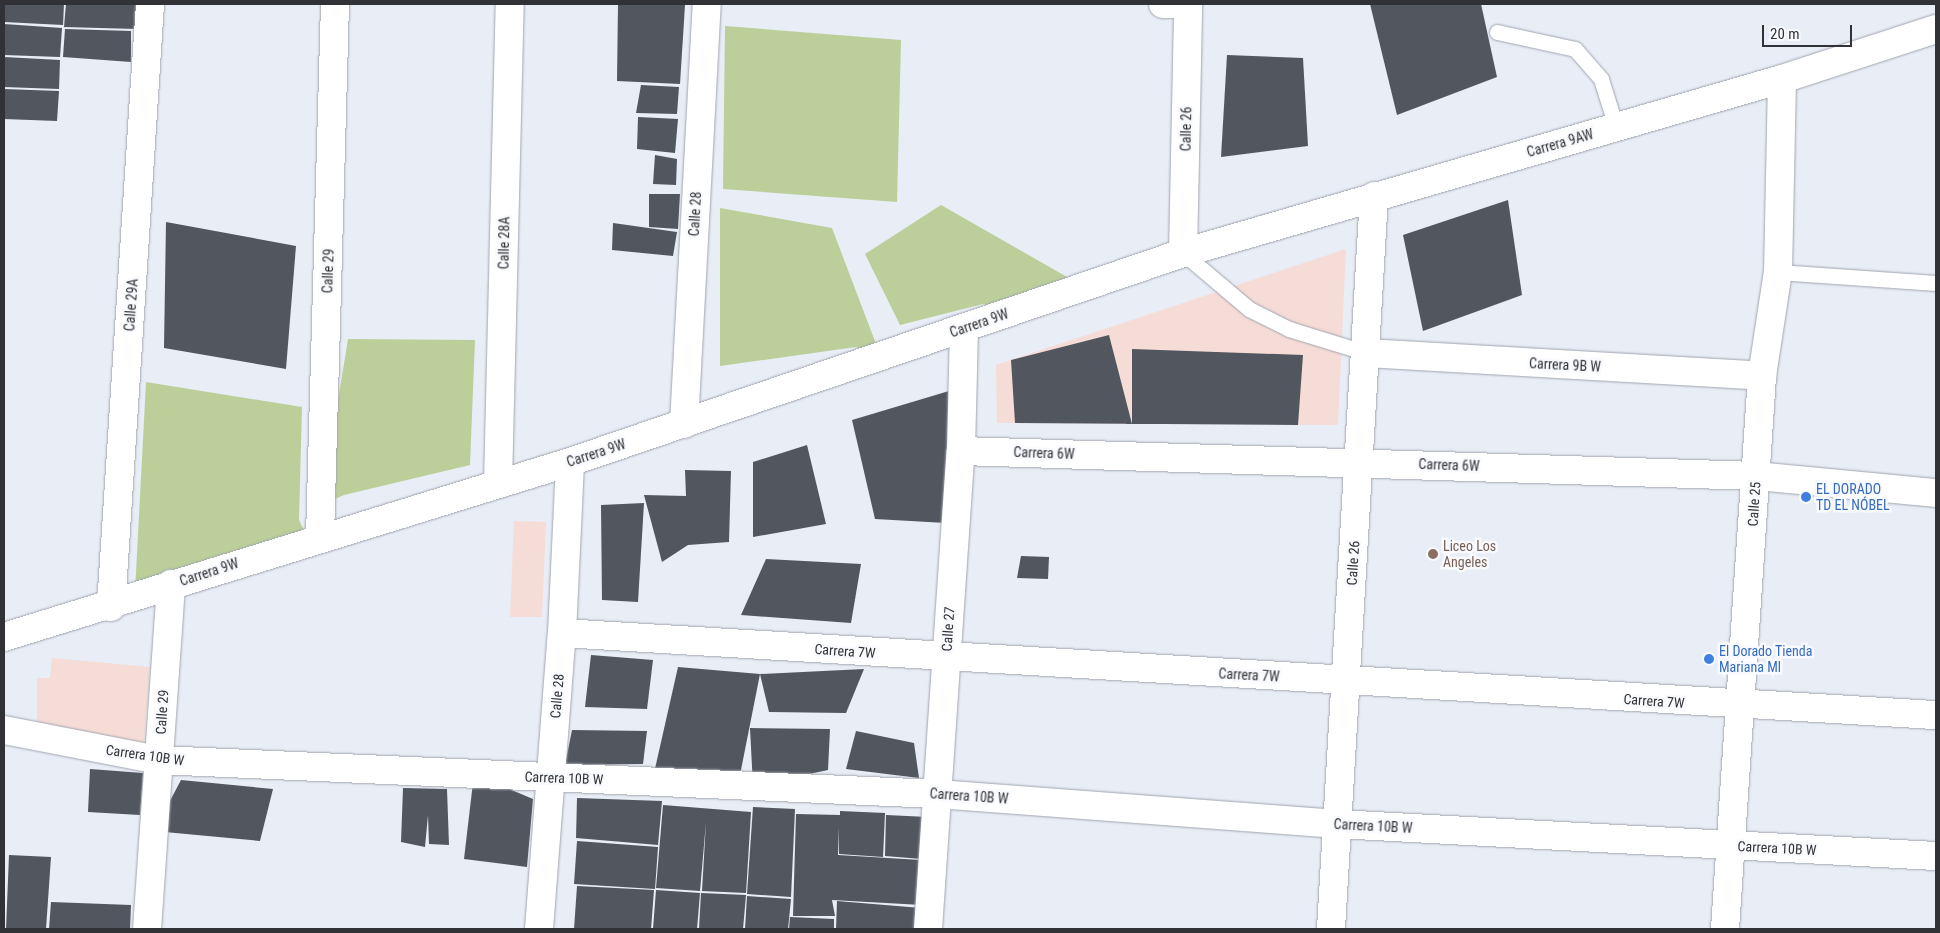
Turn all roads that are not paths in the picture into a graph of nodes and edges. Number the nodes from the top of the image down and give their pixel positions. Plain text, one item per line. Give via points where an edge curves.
1 (150, 4) edge
2 (335, 4) edge
3 (510, 4) edge
4 (707, 4) edge
5 (1163, 4) edge
6 (1188, 4) edge
7 (1936, 28) edge
8 (1498, 32) dead end
9 (1782, 79) junction
10 (1616, 127) junction
11 (1374, 196) junction
12 (1183, 253) junction
13 (1778, 272) junction
14 (1936, 283) edge
15 (964, 328) junction
16 (1368, 353) junction
17 (1762, 376) junction
18 (684, 424) junction
19 (961, 451) junction
20 (570, 462) junction
21 (1360, 462) junction
22 (1756, 476) junction
23 (498, 482) junction
24 (1936, 493) edge
25 (320, 537) junction
26 (171, 584) junction
27 (111, 606) junction
28 (562, 634) junction
29 (4, 637) edge
30 (946, 657) junction
31 (1345, 681) junction
32 (1740, 706) junction
33 (1936, 715) edge
34 (4, 730) edge
35 (158, 760) junction
36 (549, 778) junction
37 (938, 794) junction
38 (1337, 824) junction
39 (1731, 846) junction
40 (1936, 856) edge
41 (147, 929) edge
42 (539, 929) edge
43 (928, 929) edge
44 (1331, 929) edge
45 (1725, 929) edge

1 - 27 street, Calle 29A
2 - 25 street, Calle 29
3 - 23 street, Calle 28A
4 - 18 street, Calle 28
5 - 6 street
6 - 12 street, Calle 26
7 - 9 street, Carrera 9AW
8 - 10 lane via 1575,49 1600,79
9 - 10 street, Carrera 9AW
9 - 13 street, Calle 25
10 - 11 street, Carrera 9AW
11 - 12 street, Carrera 9AW
11 - 16 street, Calle 26
12 - 15 street, Carrera 9W
12 - 16 lane via 1249,310 1290,329
13 - 14 lane
13 - 17 street, Calle 25
15 - 18 street, Carrera 9W
15 - 19 street, Calle 27
16 - 17 street, Carrera 9B W
16 - 21 street, Calle 26
17 - 22 street, Calle 25
18 - 20 street, Carrera 9W
19 - 21 street, Carrera 6W
19 - 30 street, Calle 27
20 - 23 street, Carrera 9W
20 - 28 street, Calle 28
21 - 22 street, Carrera 6W
21 - 31 street, Calle 26
22 - 24 street, Carrera 6W
22 - 32 street, Calle 25
23 - 25 street, Carrera 9W
25 - 26 street, Carrera 9W
26 - 27 street, Carrera 9W
26 - 35 street, Calle 29
27 - 29 street, Carrera 9W
28 - 30 street, Carrera 7W
28 - 36 street, Calle 28
30 - 31 street, Carrera 7W
30 - 37 street, Calle 27
31 - 32 street, Carrera 7W
31 - 38 street, Calle 26
32 - 33 street, Carrera 7W
32 - 39 street, Calle 25
34 - 35 street, Carrera 10B W
35 - 36 street, Carrera 10B W
35 - 41 street, Calle 29
36 - 37 street, Carrera 10B W
36 - 42 street, Calle 28
37 - 38 street, Carrera 10B W
37 - 43 street, Calle 27
38 - 39 street, Carrera 10B W
38 - 44 street, Calle 26
39 - 40 street, Carrera 10B W
39 - 45 street, Calle 25

